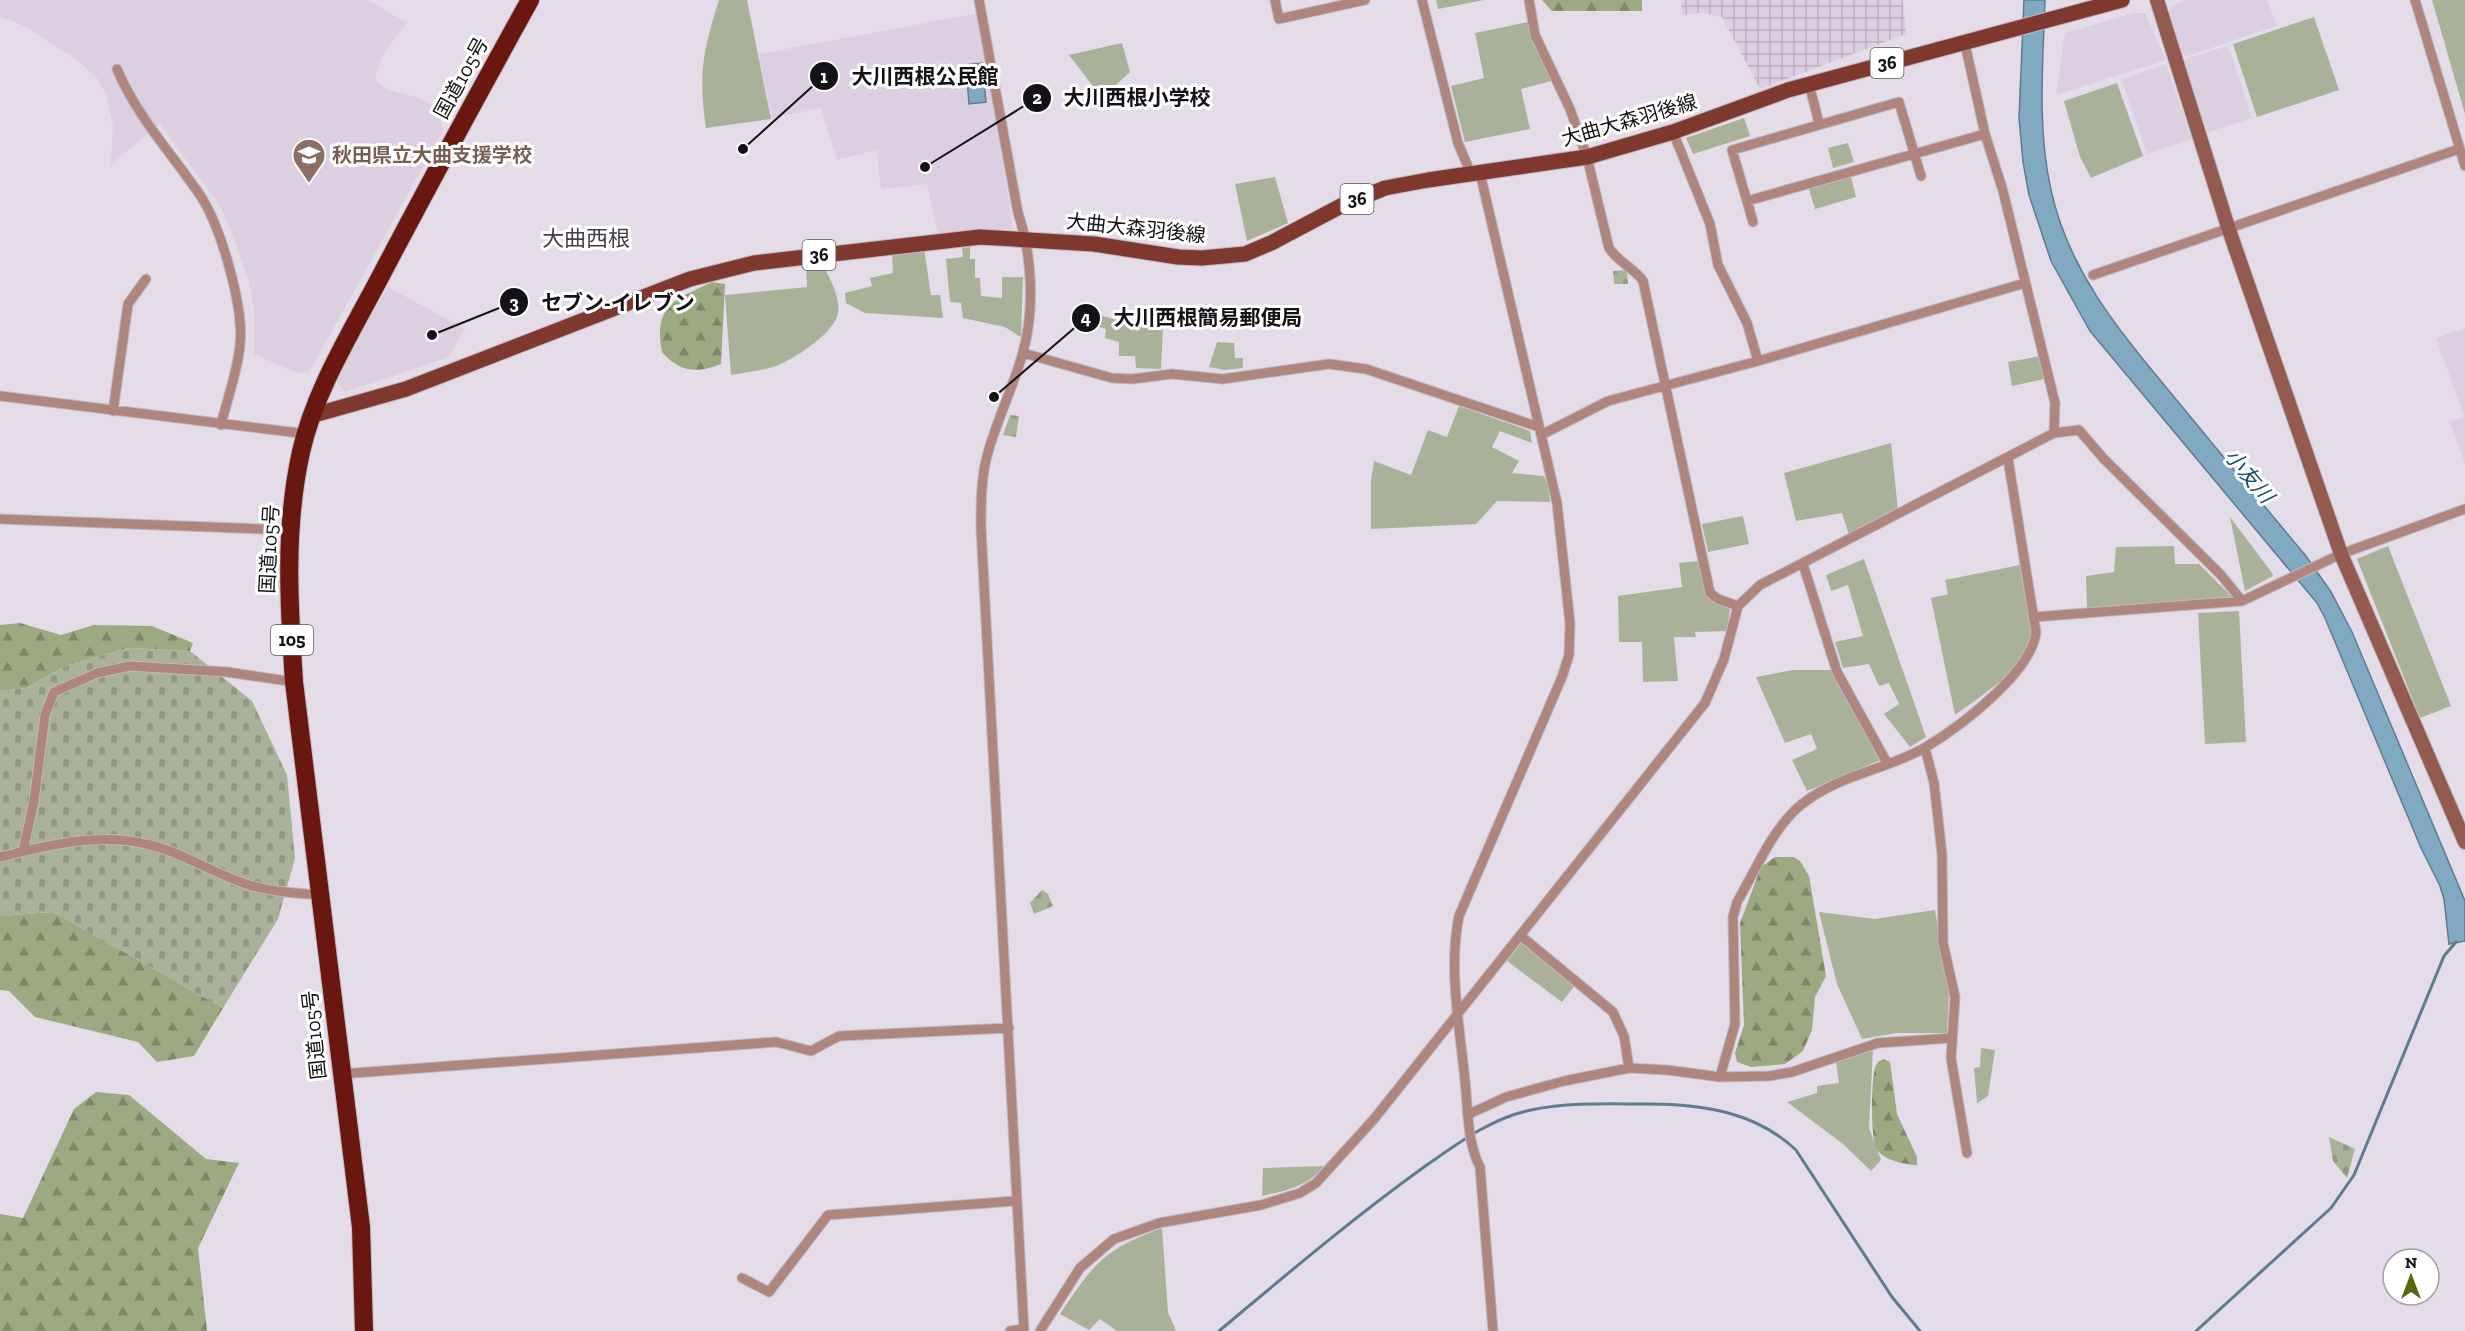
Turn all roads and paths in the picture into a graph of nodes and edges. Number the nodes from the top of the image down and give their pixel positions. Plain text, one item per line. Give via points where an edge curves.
1 (530, 0) edge
2 (980, 0) edge
3 (1275, 0) edge
4 (1365, 0) edge
5 (1422, 0) edge
6 (1529, 0) edge
7 (2122, 0) edge
8 (2157, 0) edge
9 (2415, 0) edge
10 (1965, 44) junction
11 (117, 69) dead end
12 (1809, 84) junction
13 (1819, 123) junction
14 (1673, 132) junction
15 (1985, 134) junction
16 (2459, 149) junction
17 (1914, 153) junction
18 (1587, 157) junction
19 (2465, 166) edge
20 (1476, 173) junction
21 (1922, 176) dead end
22 (1747, 201) junction
23 (1753, 222) dead end
24 (2228, 227) junction
25 (1027, 238) junction
26 (2094, 275) dead end
27 (146, 279) dead end
28 (2025, 283) junction
29 (1023, 353) junction
30 (1758, 361) junction
31 (1668, 386) junction
32 (0, 396) edge
33 (113, 411) junction
34 (314, 415) junction
35 (221, 424) junction
36 (1540, 431) junction
37 (2054, 433) junction
38 (306, 434) junction
39 (2008, 459) junction
40 (2465, 509) edge
41 (0, 519) edge
42 (290, 530) junction
43 (2341, 554) junction
44 (1803, 564) junction
45 (2242, 602) junction
46 (1738, 606) junction
47 (2034, 617) junction
48 (294, 682) junction
49 (1925, 748) junction
50 (1887, 763) junction
51 (2465, 842) edge
52 (23, 851) junction
53 (0, 856) edge
54 (321, 896) junction
55 (1521, 936) junction
56 (1458, 1012) junction
57 (1009, 1028) junction
58 (1952, 1038) junction
59 (1629, 1068) junction
60 (341, 1074) junction
61 (1720, 1077) junction
62 (1469, 1114) junction
63 (1967, 1153) dead end
64 (1015, 1202) junction
65 (742, 1278) dead end
66 (1024, 1330) edge
67 (364, 1331) edge
68 (1010, 1331) edge
69 (1040, 1331) edge
70 (1493, 1331) edge

1 - 34 highway, 国道105号 / 105 via 333,368
2 - 25 street via 1018,213
3 - 4 street via 1279,19
5 - 20 street via 1458,143
6 - 18 street via 1535,35 1570,109
7 - 10 main road, 大曲大森羽後線 / 36
8 - 24 street
9 - 16 street
10 - 12 main road, 大曲大森羽後線 / 36
10 - 15 street
11 - 35 street via 130,97 201,197 219,237 240,328 239,352
12 - 13 street
12 - 14 main road, 大曲大森羽後線 / 36
13 - 17 street via 1899,102
13 - 22 street via 1732,150
14 - 18 main road, 大曲大森羽後線 / 36
14 - 30 street via 1710,224 1718,265 1746,323
15 - 17 street
15 - 28 street via 2004,191
16 - 19 street
16 - 24 street
17 - 21 street
17 - 22 street
18 - 20 main road, 大曲大森羽後線 / 36
18 - 31 street via 1610,248 1643,281
20 - 25 main road, 大曲大森羽後線 / 36 via 1385,188 1271,243 1225,257 1178,257
20 - 36 street
22 - 23 street
24 - 26 street
24 - 43 street
25 - 29 street via 1029,329
25 - 34 main road, 大曲大森羽後線 / 36 via 951,239 723,270 618,305 406,389
27 - 33 street via 128,304
28 - 30 street
28 - 37 street via 2055,403
29 - 36 street via 1112,378 1132,379 1172,374 1223,379 1329,364 1366,369
29 - 57 street via 986,461 981,517
30 - 31 street
31 - 36 street via 1608,401
31 - 46 street via 1710,593
32 - 33 street
33 - 35 street
34 - 38 highway, 国道105号 / 105
35 - 38 street
36 - 56 street via 1557,503 1570,623 1569,655 1459,915 1455,952
37 - 39 street
37 - 45 street via 2083,432 2104,459 2221,575
38 - 42 highway, 国道105号 / 105
39 - 44 street
39 - 47 street
40 - 43 street
41 - 42 street
42 - 48 highway, 国道105号 / 105
43 - 45 street
43 - 51 street
44 - 46 street via 1760,585
44 - 50 street via 1837,672
45 - 47 street
46 - 55 street via 1724,659 1706,703
47 - 49 street via 2035,643 2025,664 1967,717
48 - 52 street via 227,672 130,666 97,673 54,692 45,715
48 - 54 highway, 国道105号 / 105
49 - 50 street
49 - 58 street via 1934,783 1942,854 1943,943 1955,997
50 - 61 street via 1843,780 1800,806 1784,822 1737,902 1733,917 1735,1024
52 - 53 street
52 - 54 street via 88,840 129,841 147,844 246,884 275,892
54 - 60 highway, 国道105号 / 105
55 - 56 street
55 - 59 street via 1613,1012 1624,1036
56 - 62 street
56 - 69 street via 1374,1119 1316,1183 1281,1200 1159,1223 1114,1239 1080,1268
57 - 60 street via 839,1036 811,1052 776,1042
57 - 64 street
58 - 61 street via 1878,1043 1784,1074
58 - 63 street via 1951,1058
59 - 61 street
59 - 62 street via 1518,1094
60 - 67 highway, 国道105号 / 105 via 361,1227
62 - 70 street via 1475,1158 1480,1167
64 - 65 street via 828,1215 768,1292
64 - 66 street
66 - 68 street

